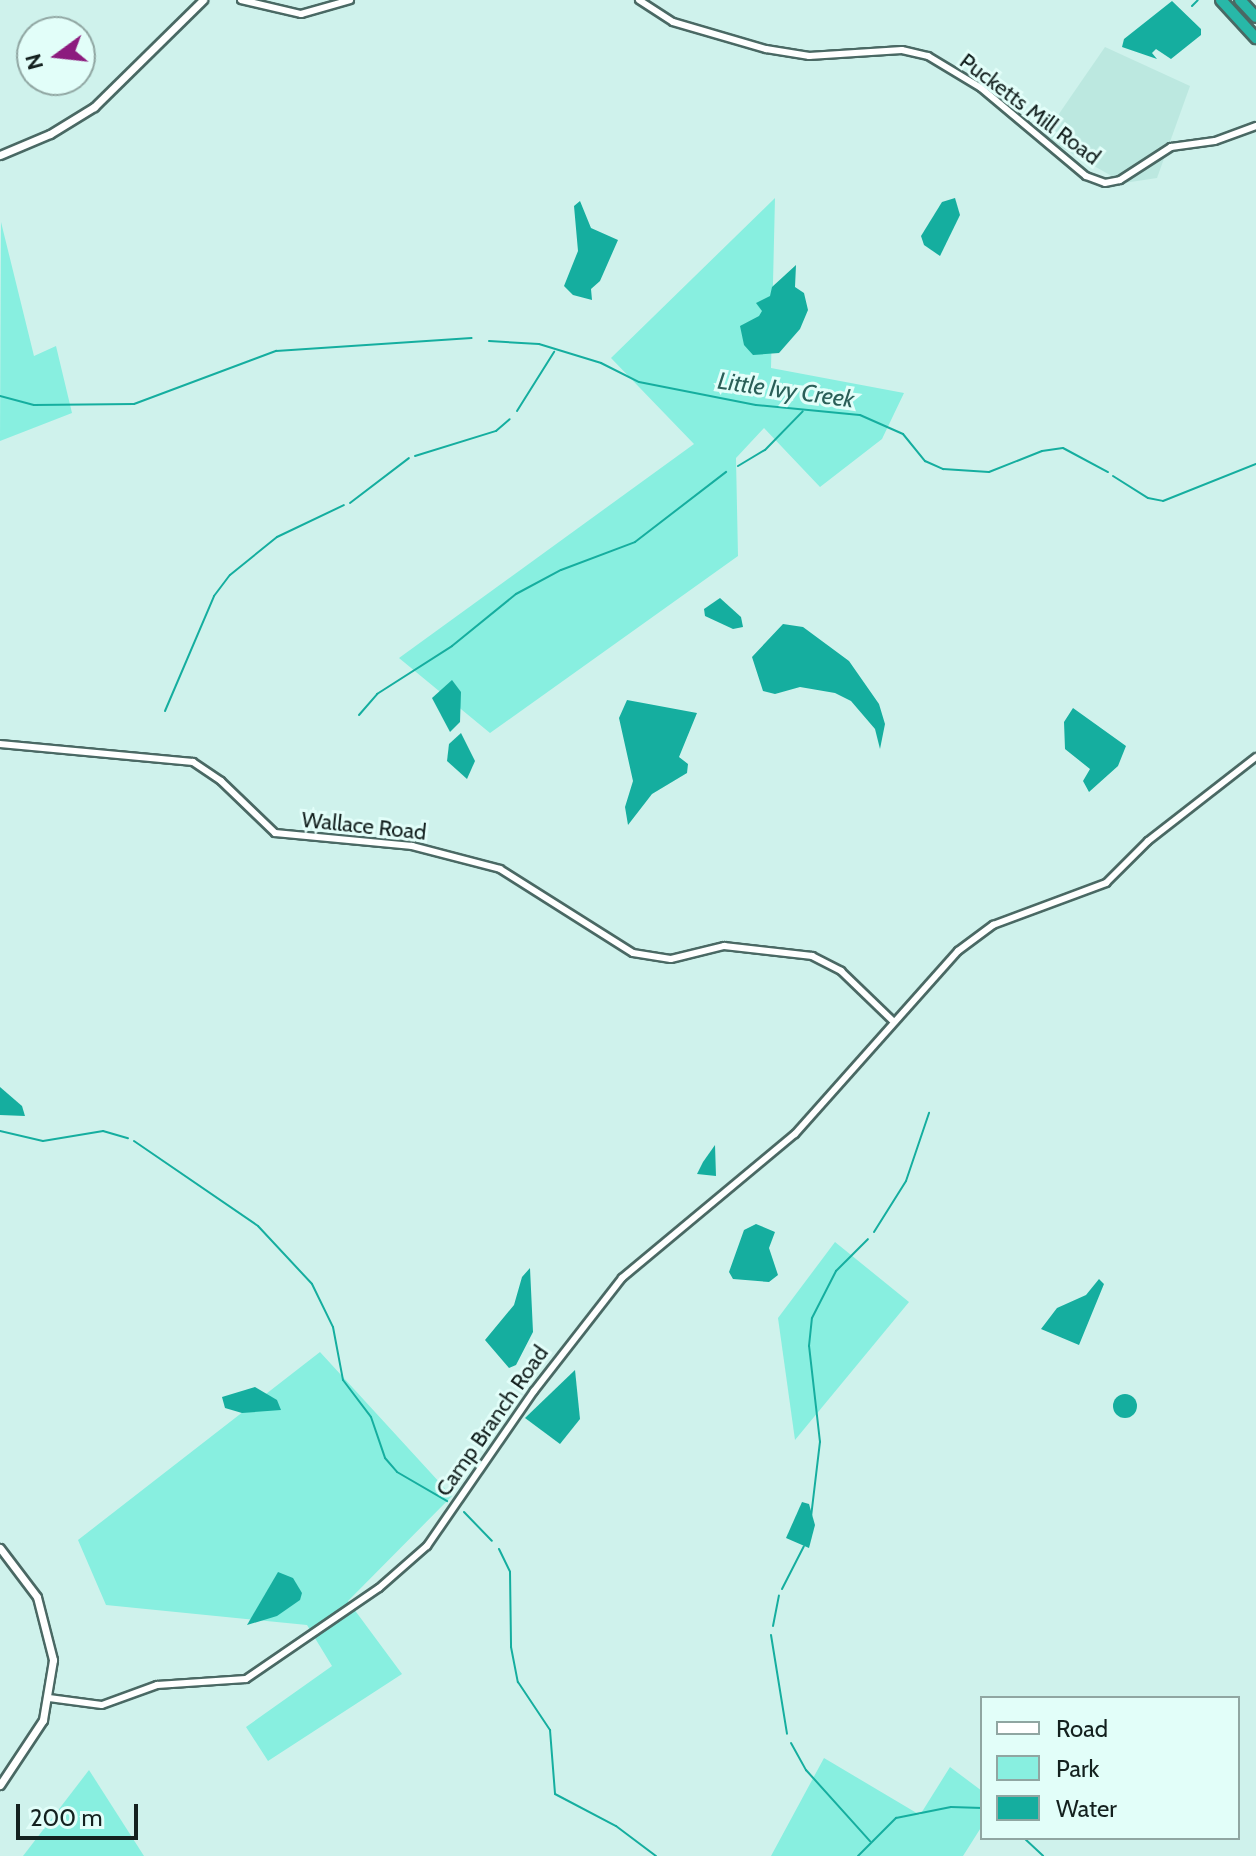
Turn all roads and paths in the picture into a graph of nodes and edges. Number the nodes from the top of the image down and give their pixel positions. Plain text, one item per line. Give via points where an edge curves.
1 (203, 0) edge
2 (241, 0) edge
3 (350, 0) edge
4 (639, 0) edge
5 (1221, 0) edge
6 (1240, 0) edge
7 (1256, 17) edge
8 (1256, 38) edge
9 (1256, 126) edge
10 (0, 155) edge
11 (0, 744) edge
12 (1256, 757) edge
13 (892, 1020) junction
14 (0, 1548) edge
15 (49, 1698) junction
16 (0, 1785) edge

1 - 10 main road via 94,107 50,134
2 - 3 street via 301,14
4 - 9 street, Pucketts Mill Road via 673,22 766,49 809,56 902,50 928,56 981,88 1086,176 1105,183 1120,180 1171,147 1215,141
5 - 8 highway
6 - 7 highway
11 - 13 street, Wallace Road via 193,762 275,833 412,846 500,869 633,953 671,959 724,946 812,956 841,971
12 - 13 street, Camp Branch Road via 1148,841 1106,883 972,939
13 - 15 street, Camp Branch Road via 795,1134 622,1278 549,1369 427,1546 388,1582 246,1679 157,1685 102,1705
14 - 15 main road via 28,1582 45,1617 53,1660
15 - 16 main road via 36,1735

